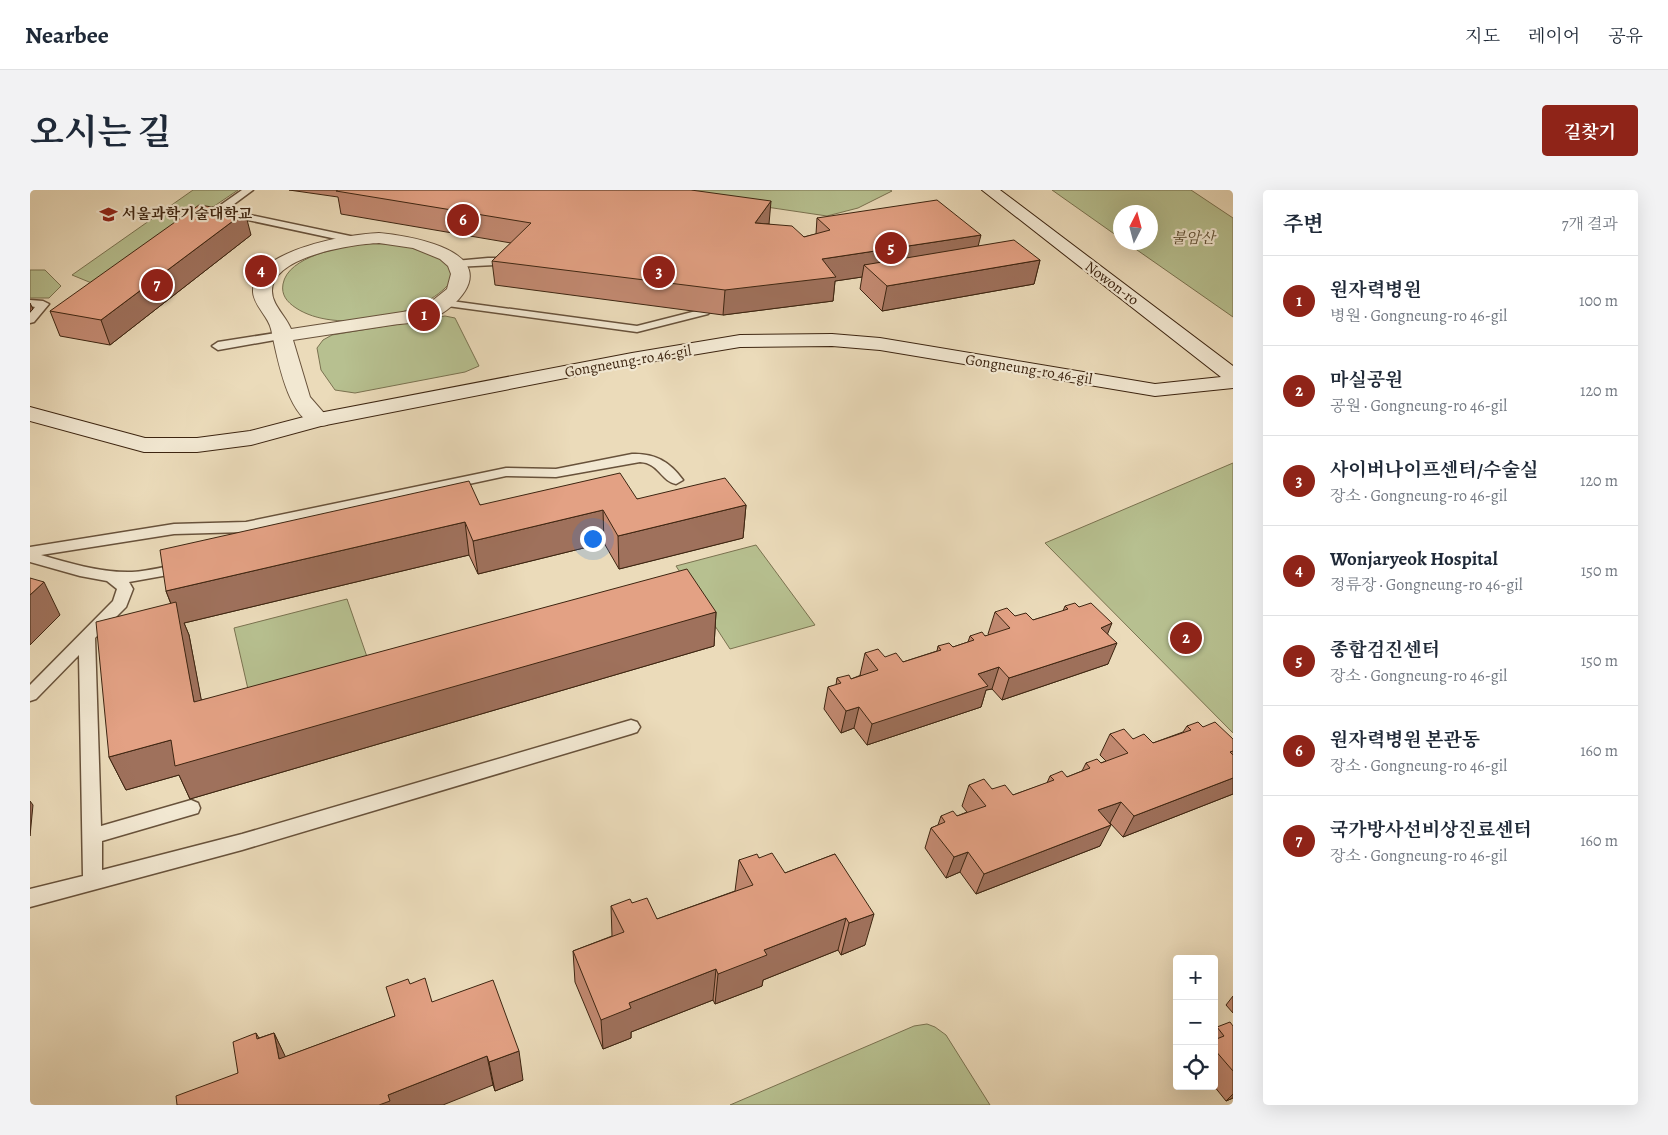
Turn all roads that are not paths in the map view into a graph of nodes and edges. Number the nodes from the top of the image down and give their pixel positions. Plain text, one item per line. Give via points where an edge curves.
1 (248, 190) edge
2 (990, 190) edge
3 (355, 240) junction
4 (518, 261) edge
5 (455, 264) junction
6 (444, 302) junction
7 (30, 303) edge
8 (704, 312) edge
9 (30, 320) edge
10 (282, 336) junction
11 (218, 346) dead end
12 (1233, 376) edge
13 (1233, 382) edge
14 (30, 414) edge
15 (320, 420) junction
16 (676, 480) dead end
17 (30, 552) edge
18 (30, 557) edge
19 (197, 565) edge
20 (111, 576) junction
21 (87, 637) junction
22 (30, 695) edge
23 (631, 727) dead end
24 (192, 808) edge
25 (92, 836) junction
26 (93, 881) junction
27 (30, 898) edge

1 - 3 lane via 218,211
2 - 12 street, Nowon-ro
3 - 5 street via 409,241 433,248
3 - 10 street via 307,251 273,271 264,284 262,296 278,321
4 - 5 lane
5 - 6 street via 459,271 459,285
6 - 8 lane via 637,329
6 - 10 street via 428,314
7 - 9 lane via 43,304
10 - 11 lane
10 - 15 street via 300,399
13 - 15 street, Gongneung-ro 46-gil via 1155,390 880,344 832,340 740,341
14 - 15 street, Gongneung-ro 46-gil via 144,445 197,445 251,438
16 - 17 lane via 658,461 644,457 562,472 506,472 246,527 174,529
18 - 20 lane
19 - 20 lane via 144,576
20 - 21 lane via 122,583 125,594
21 - 22 lane
21 - 25 lane
23 - 26 lane via 242,842
24 - 25 lane
25 - 26 lane
26 - 27 lane

